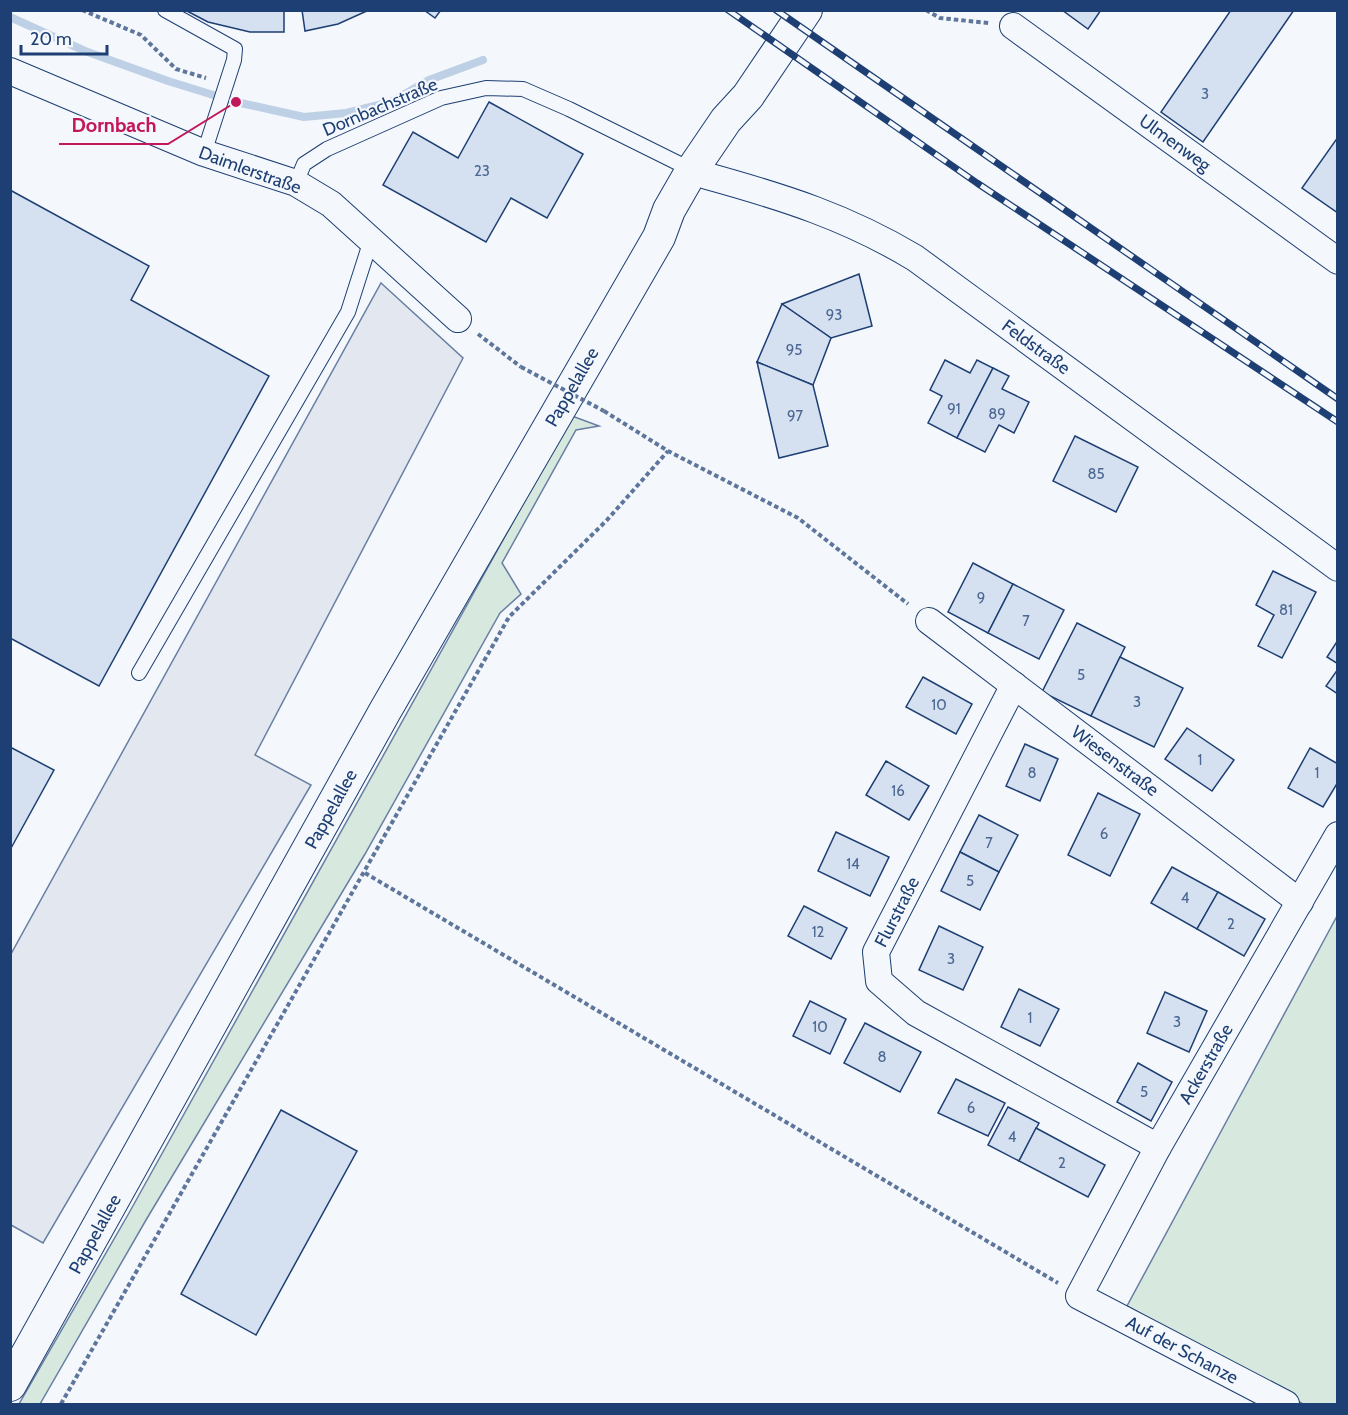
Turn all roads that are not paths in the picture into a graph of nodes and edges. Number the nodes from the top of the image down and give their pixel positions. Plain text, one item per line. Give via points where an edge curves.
1 (165, 10) edge
2 (806, 10) edge
3 (1013, 26) road end
4 (10, 71) edge
5 (204, 153) junction
6 (700, 173) junction
7 (296, 183) junction
8 (371, 240) junction
9 (1338, 261) edge
10 (458, 319) road end
11 (1338, 568) edge
12 (929, 621) road end
13 (139, 674) dead end
14 (1014, 685) junction
15 (1338, 835) edge
16 (1300, 902) junction
17 (1158, 1147) junction
18 (1079, 1296) joint
19 (10, 1386) edge
20 (1286, 1404) edge

1 - 5 lane via 235,49
2 - 6 street, Pappelallee via 748,96 736,128
3 - 9 street, Ulmenweg
4 - 5 street, Daimlerstraße
5 - 7 street, Daimlerstraße
6 - 7 lane, Dornbachstraße via 523,89 486,88 441,98 327,149 304,164
6 - 11 street, Feldstraße via 790,199 884,240 915,258
6 - 19 street, Pappelallee via 688,205 659,237 385,711
7 - 8 street, Daimlerstraße via 331,204
8 - 10 street, Daimlerstraße
8 - 13 lane via 348,312
12 - 14 street, Wiesenstraße
14 - 16 street, Wiesenstraße
14 - 17 street, Flurstraße via 876,952 879,981 916,1013
15 - 16 street, Ackerstraße
16 - 17 street, Ackerstraße
17 - 18 street, Ackerstraße
18 - 20 street, Auf der Schanze

